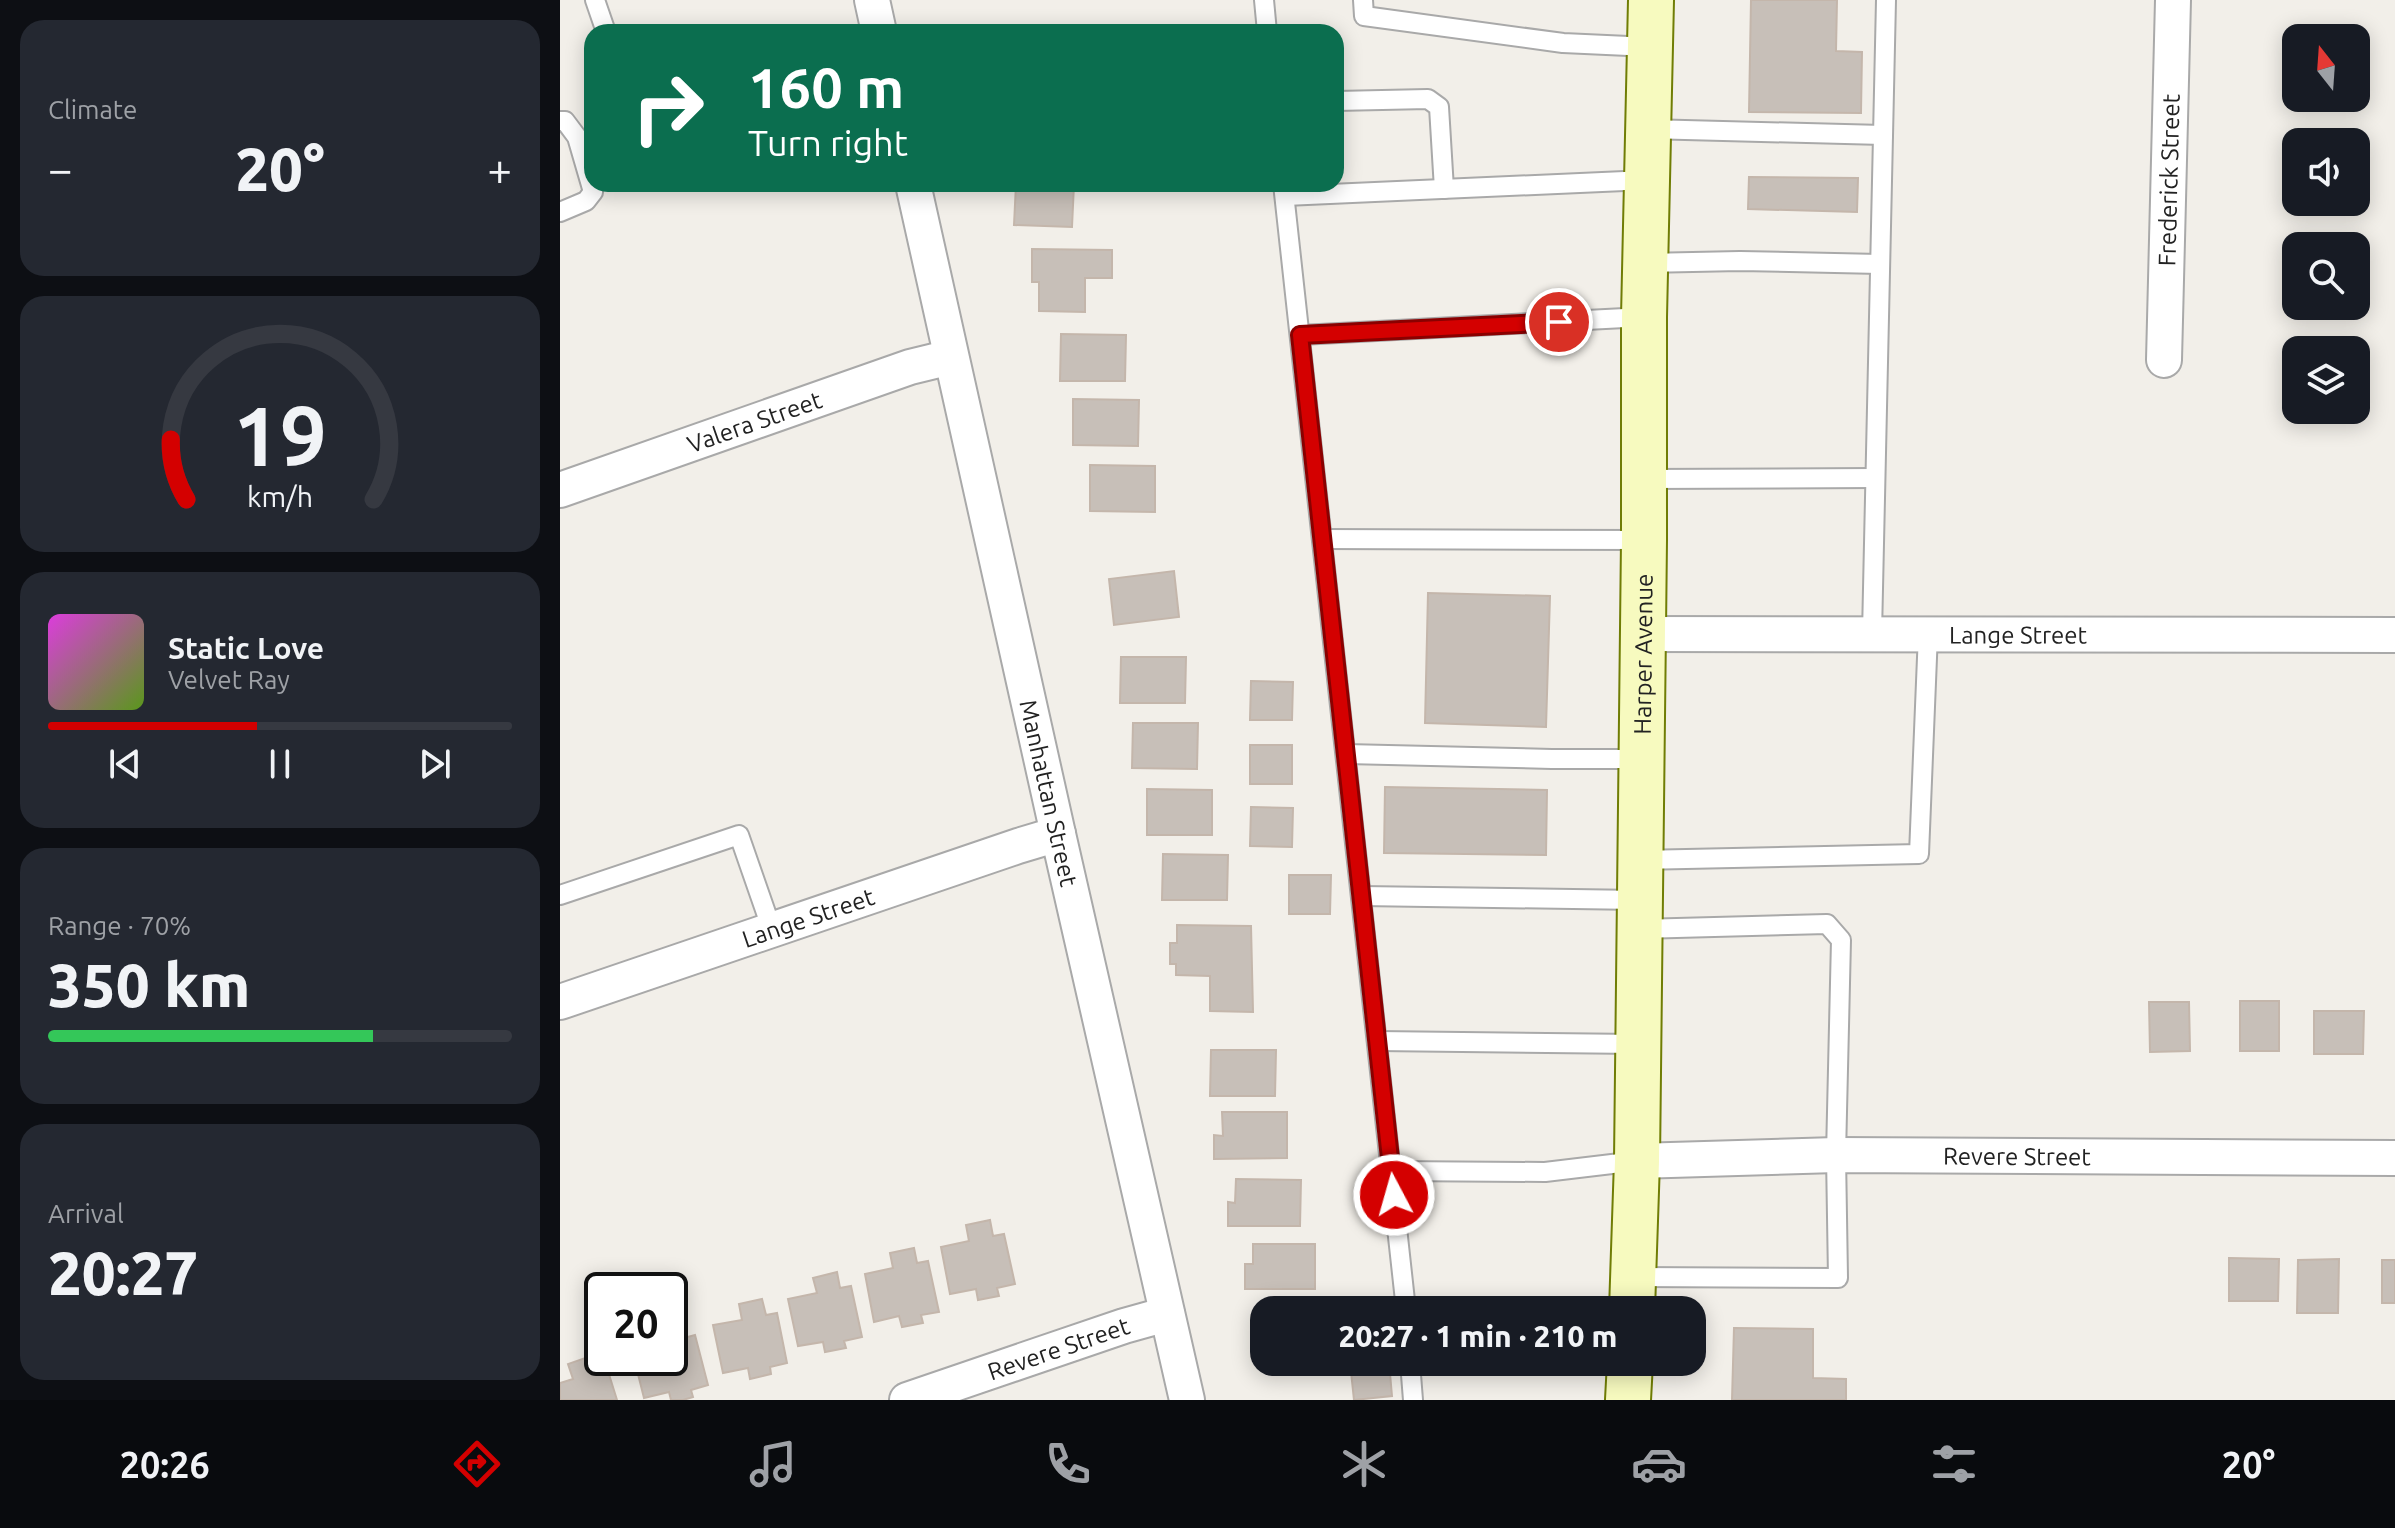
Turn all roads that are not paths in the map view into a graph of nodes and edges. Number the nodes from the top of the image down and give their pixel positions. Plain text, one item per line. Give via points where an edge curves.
1 (595, 0) edge
2 (872, 0) edge
3 (1264, 0) edge
4 (1363, 0) edge
5 (1651, 0) edge
6 (1886, 0) edge
7 (2173, 0) edge
8 (603, 24) edge
9 (877, 24) edge
10 (1266, 24) edge
11 (1650, 47) junction
12 (1344, 101) edge
13 (560, 121) edge
14 (1647, 129) junction
15 (584, 130) edge
16 (1883, 135) junction
17 (577, 137) junction
18 (584, 161) edge
19 (1647, 180) junction
20 (1444, 189) junction
21 (1344, 190) edge
22 (593, 192) edge
23 (915, 192) edge
24 (1284, 192) edge
25 (560, 212) edge
26 (1645, 263) junction
27 (1880, 264) junction
28 (1644, 317) junction
29 (1300, 335) junction
30 (951, 357) junction
31 (2164, 360) dead end
32 (1875, 478) junction
33 (1644, 479) junction
34 (560, 490) edge
35 (1322, 539) junction
36 (1644, 540) junction
37 (1928, 633) junction
38 (1642, 634) junction
39 (1872, 634) junction
40 (2395, 635) edge
41 (1346, 754) junction
42 (1641, 759) junction
43 (1058, 834) junction
44 (560, 895) edge
45 (1361, 896) junction
46 (1639, 896) junction
47 (772, 930) junction
48 (560, 1002) edge
49 (1377, 1041) junction
50 (1638, 1044) junction
51 (1836, 1155) junction
52 (2395, 1158) edge
53 (1637, 1161) junction
54 (1392, 1171) junction
55 (1632, 1294) edge
56 (1405, 1296) edge
57 (1167, 1314) junction
58 (1411, 1376) edge
59 (1629, 1376) edge
60 (907, 1400) edge
61 (1187, 1400) edge
62 (1413, 1400) edge
63 (1628, 1400) edge

1 - 8 lane
2 - 9 street
3 - 10 lane
4 - 11 lane via 1364,16 1563,43
5 - 11 main road, Harper Avenue
6 - 16 lane
7 - 31 street, Frederick Street
11 - 14 main road, Harper Avenue
12 - 20 lane via 1428,99 1439,107
13 - 17 lane
14 - 16 lane
14 - 19 main road, Harper Avenue
15 - 17 lane
16 - 27 lane
17 - 18 lane
19 - 20 lane
19 - 26 main road, Harper Avenue
20 - 21 lane
22 - 25 lane via 586,201
23 - 30 street, Manhattan Street
24 - 29 lane
26 - 27 lane
26 - 28 main road, Harper Avenue
27 - 32 lane
28 - 29 lane
28 - 33 main road, Harper Avenue
29 - 35 lane
30 - 34 street, Valera Street
30 - 43 street, Manhattan Street
32 - 33 lane
32 - 39 lane
33 - 36 main road, Harper Avenue
35 - 36 lane
35 - 41 lane
36 - 38 main road, Harper Avenue
37 - 39 street, Lange Street
37 - 40 street, Lange Street
37 - 46 lane via 1919,854
38 - 39 street, Lange Street
38 - 42 main road, Harper Avenue
41 - 42 lane
41 - 45 lane
42 - 46 main road, Harper Avenue
43 - 47 street, Lange Street
43 - 57 street, Manhattan Street
44 - 47 lane via 739,835
45 - 46 lane
45 - 49 lane
46 - 50 main road, Harper Avenue
46 - 51 lane via 1827,924 1841,940
47 - 48 street, Lange Street
49 - 50 lane
49 - 54 lane
50 - 53 main road, Harper Avenue
51 - 52 street, Revere Street
51 - 53 street, Revere Street
51 - 55 lane via 1838,1278
53 - 54 lane via 1545,1172
53 - 55 main road, Harper Avenue
54 - 56 lane
57 - 60 street, Revere Street
57 - 61 street, Manhattan Street
58 - 62 lane
59 - 63 main road

